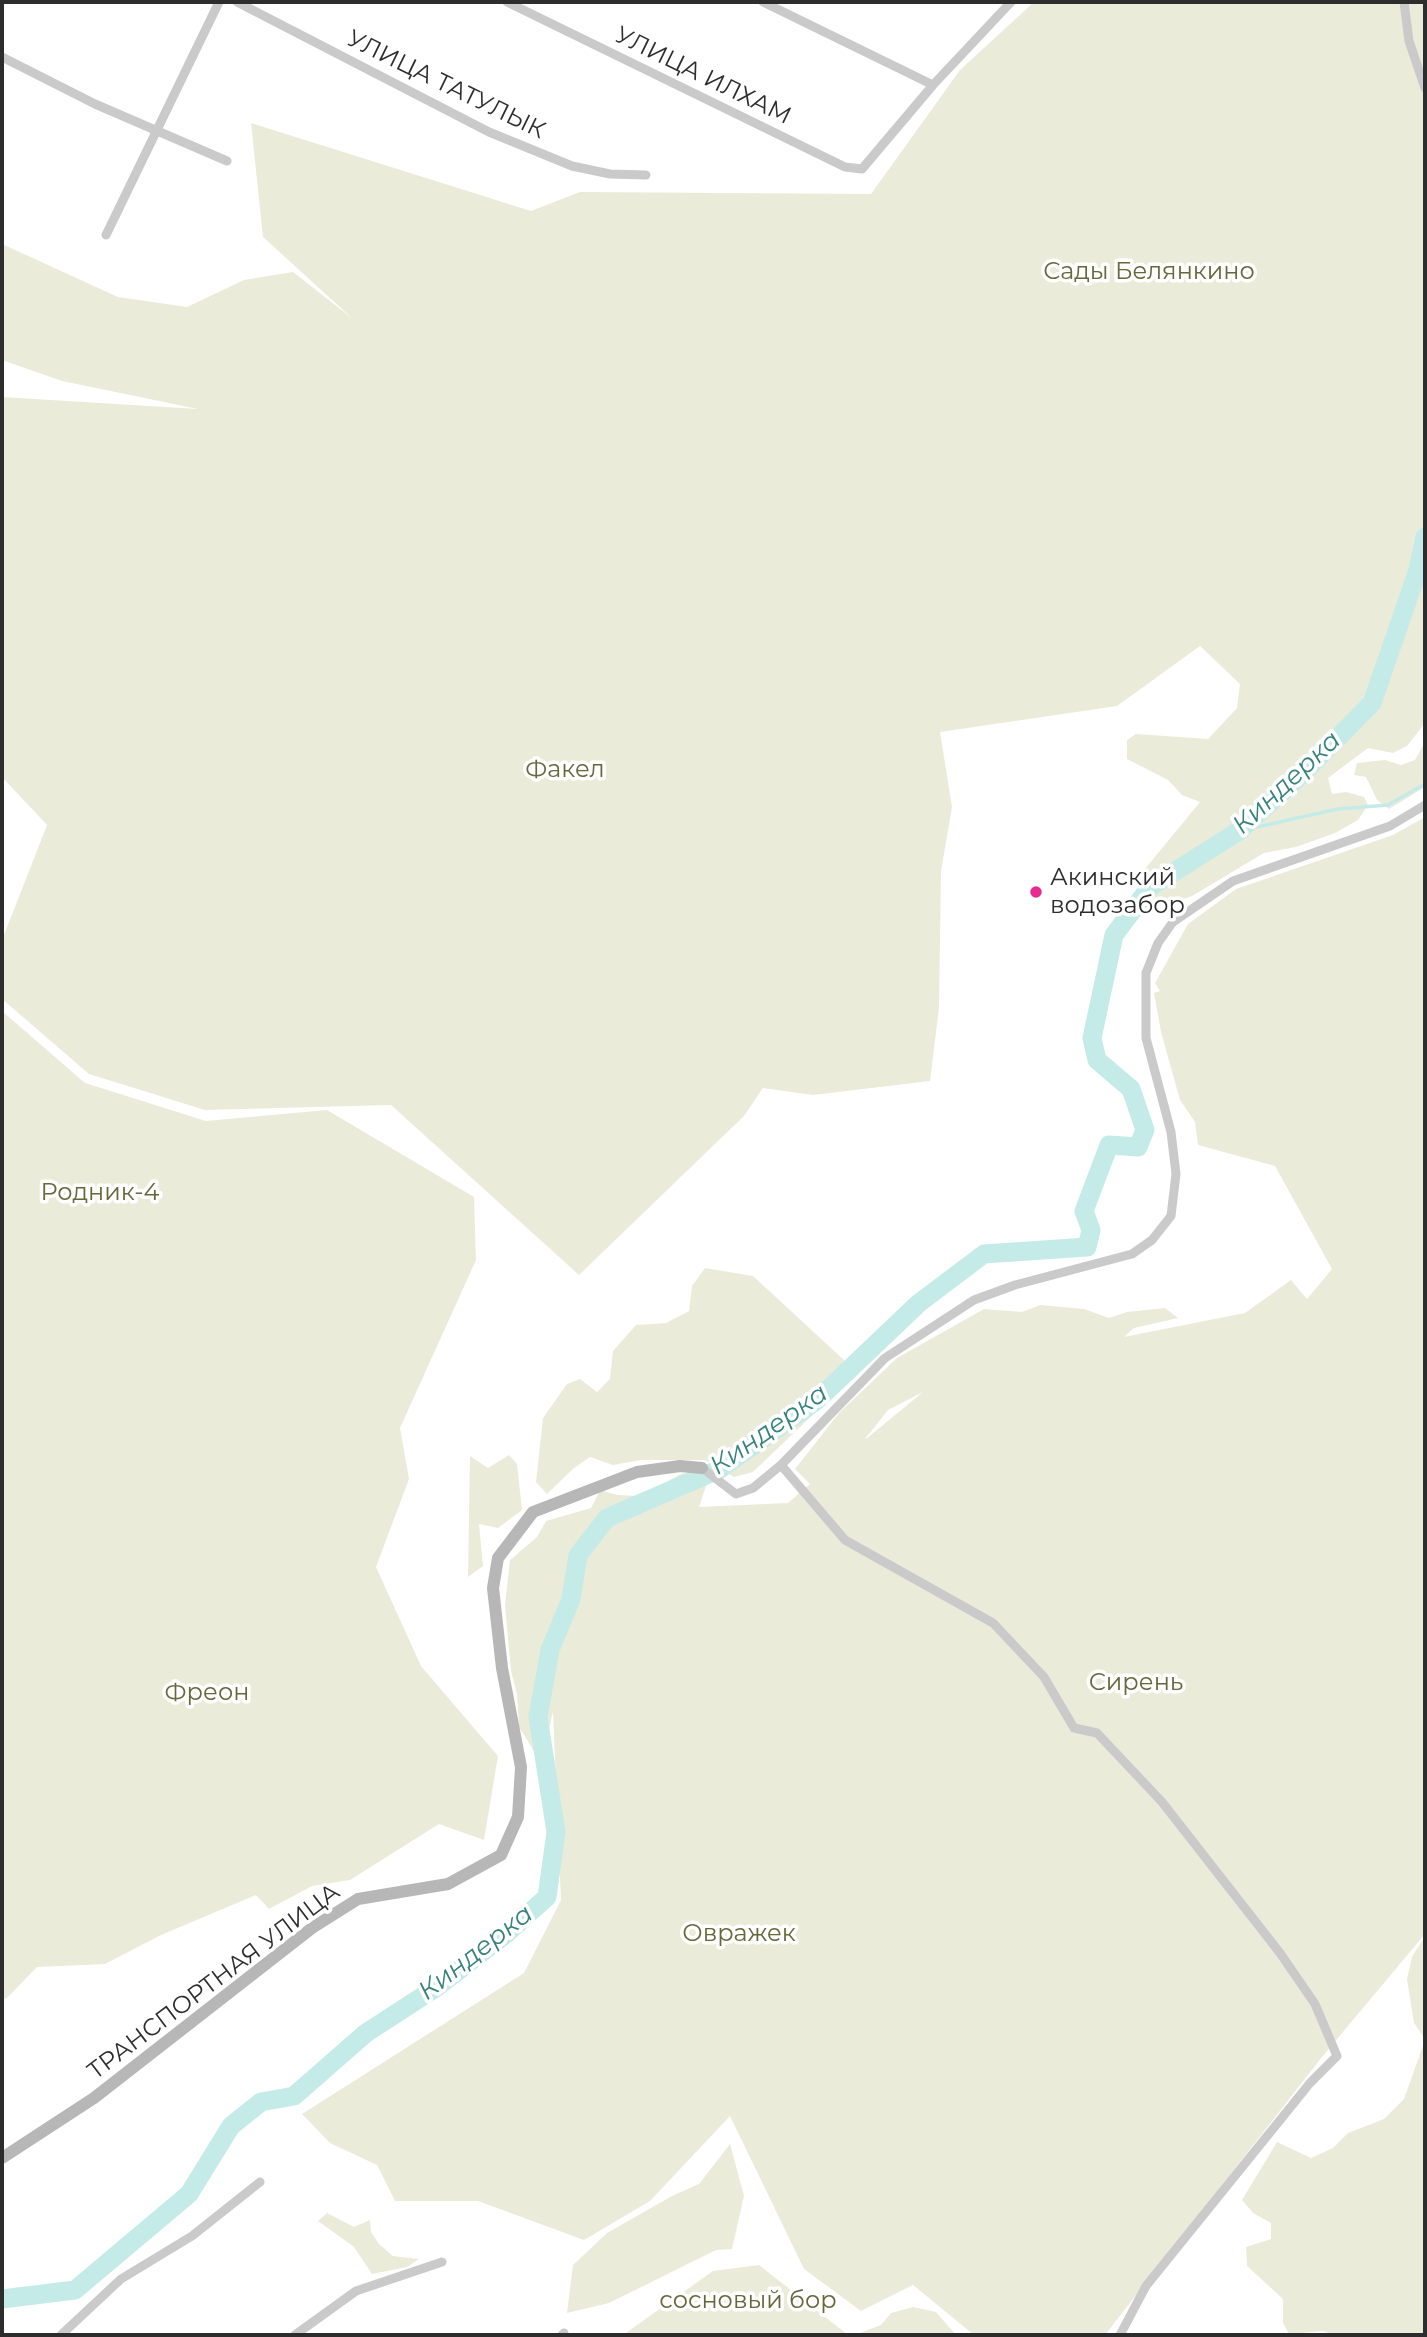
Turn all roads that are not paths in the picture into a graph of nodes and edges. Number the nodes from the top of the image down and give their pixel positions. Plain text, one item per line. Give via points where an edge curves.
1 (219, 2) edge
2 (237, 2) edge
3 (507, 2) edge
4 (763, 2) edge
5 (1011, 2) edge
6 (1404, 2) edge
7 (2, 57) edge
8 (933, 85) junction
9 (1425, 88) edge
10 (157, 130) junction
11 (227, 161) dead end
12 (646, 175) dead end
13 (106, 235) dead end
14 (1425, 805) edge
15 (781, 1465) junction
16 (702, 1468) joint
17 (2, 2158) edge
18 (260, 2182) dead end
19 (442, 2263) dead end
20 (61, 2335) edge
21 (295, 2335) edge
22 (1121, 2335) edge

1 - 10 street
2 - 12 street, УЛИЦА ТАТУЛЫК via 489,132 572,166
3 - 8 street, УЛИЦА ИЛХАМ via 845,167 862,169
4 - 8 street
5 - 8 street
6 - 9 street via 1409,41
7 - 10 street
10 - 11 street
10 - 13 street
14 - 15 street via 1390,826 1233,881 1173,922 1158,943 1146,973 1146,1038 1171,1132 1176,1174 1171,1216 1152,1240 1132,1254 974,1300 885,1358
15 - 16 street via 753,1488 736,1494
15 - 22 street via 845,1540 993,1623 1011,1641 1044,1677 1074,1728 1097,1733 1180,1823 1315,2004 1337,2056 1310,2083 1146,2286
16 - 17 street, ТРАНСПОРТНАЯ УЛИЦА via 637,1472 533,1512 498,1558 493,1588 521,1767 518,1817 501,1855 448,1884 358,1899 312,1928 94,2098
18 - 20 street via 192,2236 121,2279
19 - 21 street via 356,2291

